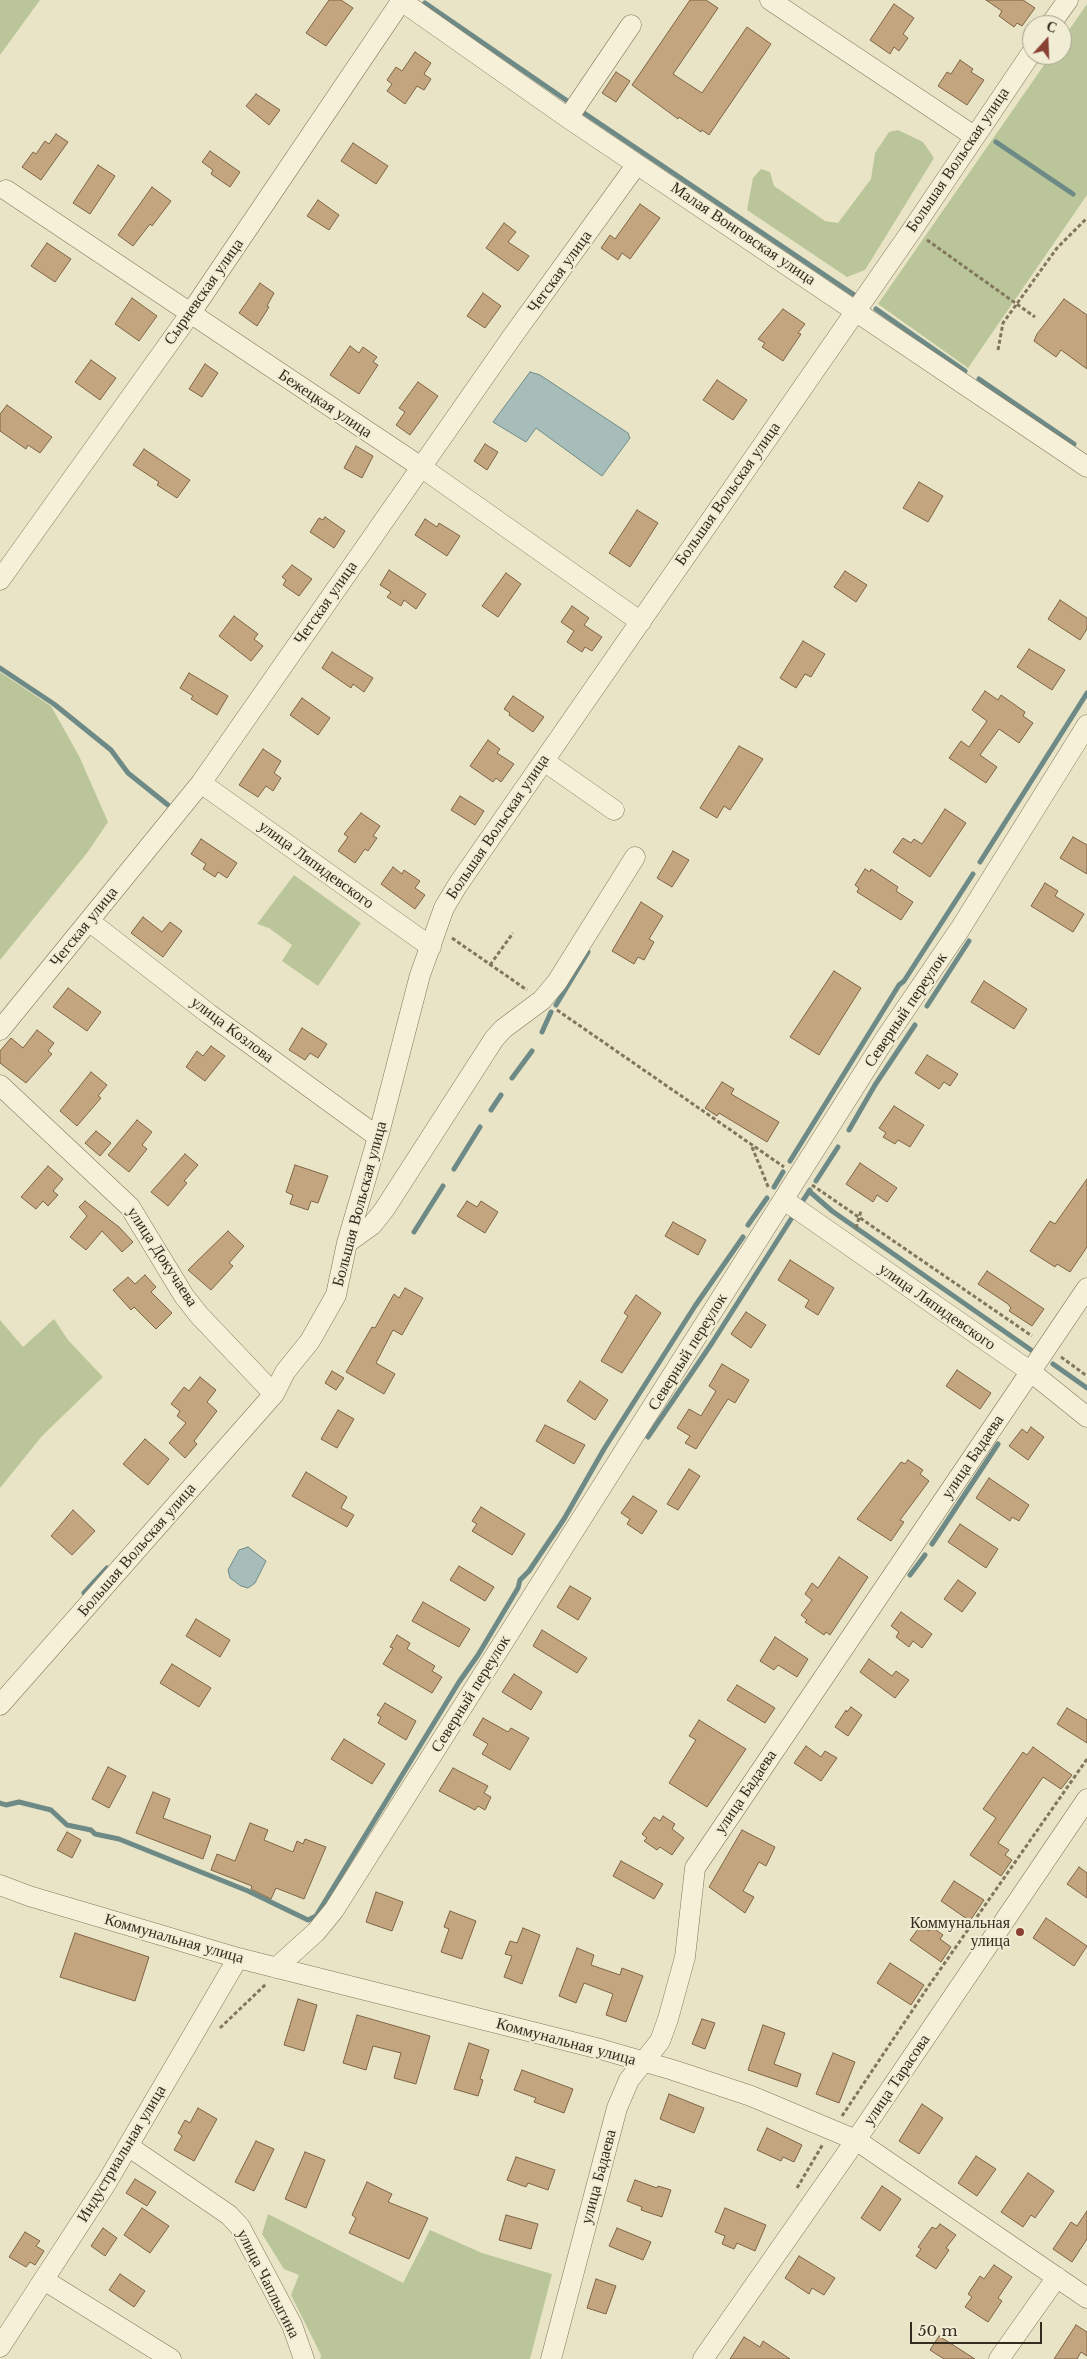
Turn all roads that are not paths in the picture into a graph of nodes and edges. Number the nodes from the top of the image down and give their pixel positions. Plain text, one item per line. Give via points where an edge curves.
1 (401, 0) edge
2 (770, 0) edge
3 (1068, 0) edge
4 (1057, 15) edge
5 (631, 26) dead end
6 (1023, 65) edge
7 (568, 118) junction
8 (974, 136) junction
9 (637, 164) junction
10 (6, 190) dead end
11 (856, 310) junction
12 (190, 314) junction
13 (421, 467) junction
14 (1087, 467) edge
15 (0, 580) edge
16 (641, 622) junction
17 (1087, 725) edge
18 (544, 761) junction
19 (201, 783) junction
20 (614, 810) dead end
21 (635, 857) dead end
22 (89, 921) junction
23 (431, 947) junction
24 (0, 1030) edge
25 (0, 1085) edge
26 (378, 1137) junction
27 (784, 1200) junction
28 (348, 1243) junction
29 (1087, 1288) edge
30 (1031, 1372) junction
31 (274, 1394) junction
32 (1087, 1417) edge
33 (0, 1705) edge
34 (1087, 1799) edge
35 (0, 1885) edge
36 (238, 1958) junction
37 (276, 1968) junction
38 (645, 2062) junction
39 (856, 2140) junction
40 (128, 2146) junction
41 (1057, 2277) junction
42 (44, 2280) junction
43 (1086, 2297) edge
44 (0, 2347) edge
45 (171, 2359) edge
46 (304, 2359) edge
47 (551, 2359) edge
48 (703, 2359) edge
49 (999, 2359) edge

1 - 7 street, Малая Вонговская улица
1 - 12 street, Сырневская улица
2 - 8 street
3 - 4 street
5 - 7 street
6 - 8 street, Большая Вольская улица
7 - 9 street, Малая Вонговская улица
8 - 11 street, Большая Вольская улица
9 - 11 street, Малая Вонговская улица
9 - 13 street, Чегская улица
10 - 12 street, Бежецкая улица
11 - 14 street, Малая Вонговская улица
11 - 16 street, Большая Вольская улица
12 - 13 street, Бежецкая улица
12 - 15 street, Сырневская улица
13 - 16 street, Бежецкая улица
13 - 19 street, Чегская улица
16 - 18 street, Большая Вольская улица
17 - 27 street, Северный переулок via 960,929 883,1042
18 - 20 street
18 - 23 street, Большая Вольская улица via 457,886 444,908
19 - 22 street, Чегская улица
19 - 23 street, улица Ляпидевского
21 - 28 street via 557,982 542,1000 494,1039 384,1210 372,1225
22 - 24 street, Чегская улица
22 - 26 street, улица Козлова via 209,1014
23 - 26 street, Большая Вольская улица via 420,975
25 - 31 street, улица Докучаева via 130,1206 194,1308
26 - 28 street, Большая Вольская улица
27 - 30 street, улица Ляпидевского
27 - 37 street, Северный переулок via 334,1910 316,1932
28 - 31 street, Большая Вольская улица via 336,1295 310,1342 285,1372
29 - 30 street, улица Бадаева
30 - 32 street, улица Ляпидевского
30 - 38 street, улица Бадаева via 702,1856 692,1881 686,1957 660,2041
31 - 33 street, Большая Вольская улица
34 - 39 street, улица Тарасова
35 - 36 street, Коммунальная улица
36 - 37 street, Коммунальная улица
36 - 40 street, Индустриальная улица
37 - 38 street, Коммунальная улица
38 - 39 street, Коммунальная улица via 751,2096
38 - 47 street, улица Бадаева via 630,2080 617,2108
39 - 41 street, Коммунальная улица
39 - 48 street, улица Тарасова
40 - 42 street, Индустриальная улица
40 - 46 street, улица Чаплыгина via 229,2215 240,2227 292,2324
41 - 43 street, Коммунальная улица
41 - 49 street
42 - 44 street, Индустриальная улица
42 - 45 street

